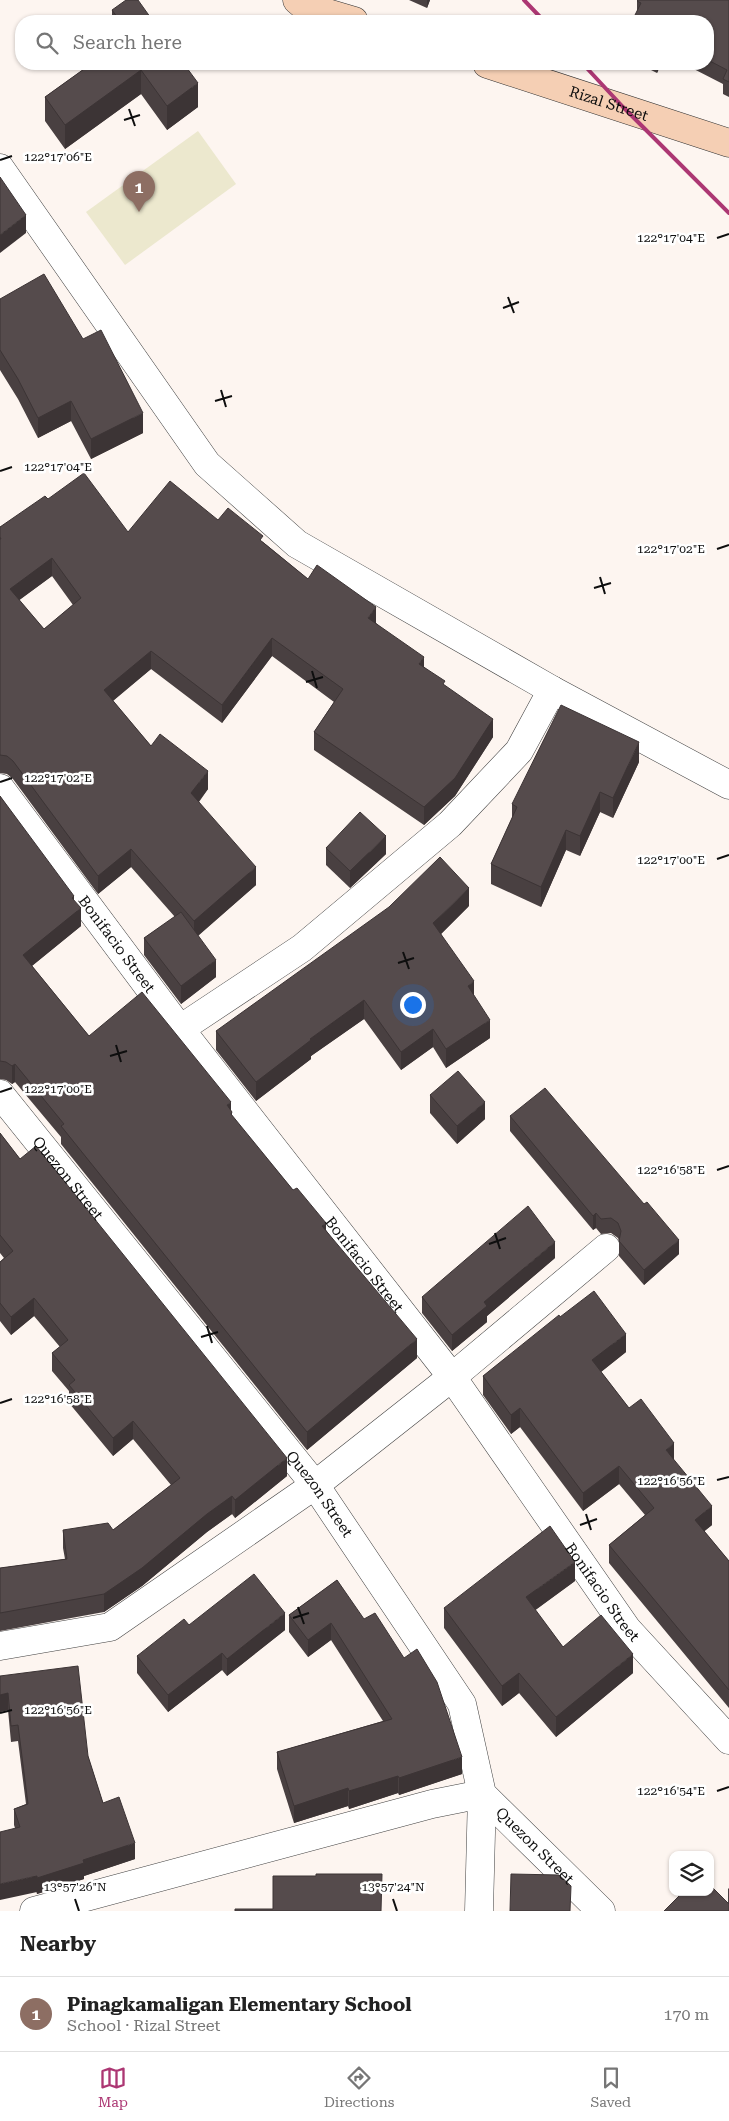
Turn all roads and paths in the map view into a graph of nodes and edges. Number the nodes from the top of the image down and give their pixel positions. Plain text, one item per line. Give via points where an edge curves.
1 (297, 0) edge
2 (334, 15) edge
3 (505, 70) edge
4 (729, 143) edge
5 (0, 168) edge
6 (552, 690) junction
7 (729, 785) edge
8 (0, 788) edge
9 (180, 1029) junction
10 (0, 1094) edge
11 (606, 1248) dead end
12 (452, 1377) junction
13 (315, 1485) junction
14 (0, 1646) edge
15 (729, 1740) edge
16 (482, 1794) junction
17 (34, 1911) edge
18 (479, 1911) edge
19 (601, 1911) edge

1 - 2 street via 304,6
3 - 4 street, Rizal Street
5 - 6 street via 207,464 297,544
6 - 7 street
6 - 9 street via 519,751 450,824 302,948
8 - 9 street, Bonifacio Street
9 - 12 street, Bonifacio Street
10 - 13 street, Quezon Street
11 - 12 street
12 - 13 street
12 - 15 street, Bonifacio Street via 627,1629
13 - 14 street via 110,1628
13 - 16 street, Quezon Street via 462,1704
16 - 17 street via 432,1804
16 - 18 street
16 - 19 street, Quezon Street

